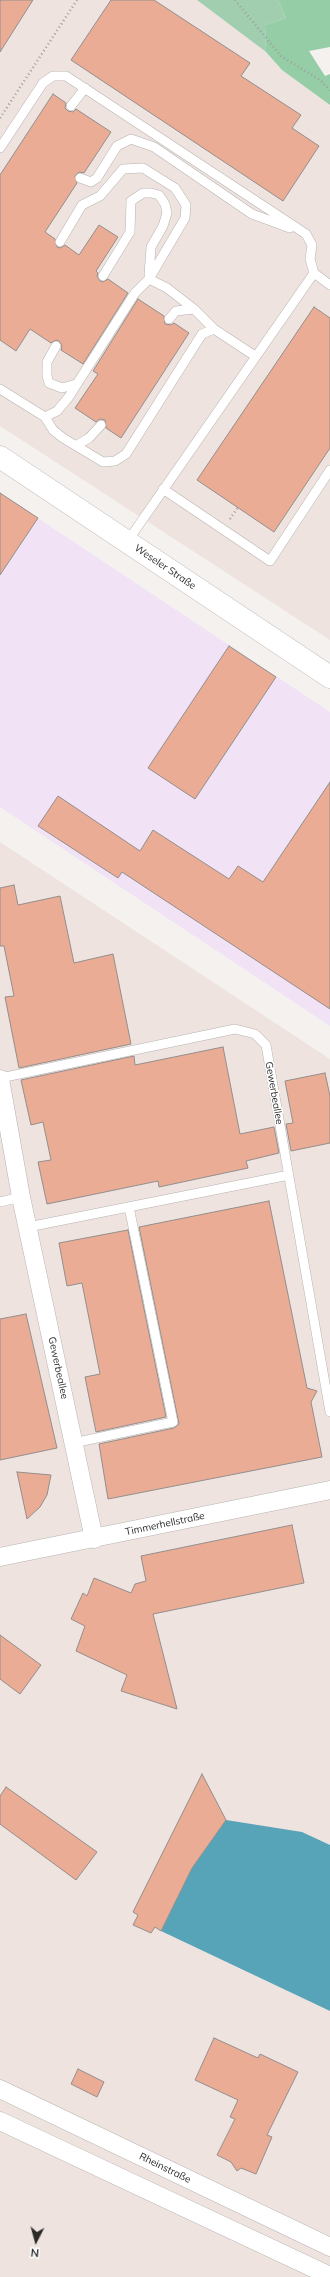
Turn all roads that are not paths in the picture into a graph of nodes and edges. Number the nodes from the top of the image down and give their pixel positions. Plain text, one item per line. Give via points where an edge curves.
1 (84, 88) junction
2 (71, 106) dead end
3 (0, 148) edge
4 (80, 178) dead end
5 (306, 234) junction
6 (60, 242) dead end
7 (314, 272) junction
8 (103, 276) dead end
9 (149, 279) junction
10 (330, 286) edge
11 (194, 309) junction
12 (169, 319) dead end
13 (214, 329) junction
14 (56, 346) dead end
15 (255, 356) junction
16 (76, 384) junction
17 (0, 389) edge
18 (45, 417) junction
19 (101, 425) dead end
20 (77, 445) junction
21 (0, 457) edge
22 (330, 470) edge
23 (163, 489) junction
24 (127, 542) junction
25 (330, 677) edge
26 (0, 1079) edge
27 (289, 1175) junction
28 (21, 1197) junction
29 (0, 1202) edge
30 (130, 1207) junction
31 (28, 1227) junction
32 (330, 1412) edge
33 (73, 1442) junction
34 (330, 1490) edge
35 (94, 1539) junction
36 (0, 1557) edge
37 (0, 2089) edge
38 (0, 2121) edge
39 (330, 2247) edge
40 (330, 2276) edge

1 - 2 lane
1 - 3 lane via 66,76 53,76 43,83
1 - 5 lane
4 - 5 lane via 91,182 97,178 117,146 131,139 154,146 252,214
5 - 7 lane via 312,245 310,259
6 - 9 lane via 82,205 100,196 124,169 143,168 175,188 186,205 185,218
7 - 10 lane
7 - 15 lane
8 - 9 lane via 130,232 131,201 143,193 151,193 159,195 167,213 151,248
9 - 11 lane via 167,288
9 - 16 lane via 135,293
11 - 12 lane via 176,311
11 - 13 lane
13 - 15 lane
13 - 20 lane via 202,334 126,454 115,461 103,462
14 - 16 lane via 47,362 46,376 49,383 62,388
15 - 23 lane
16 - 18 lane via 57,411
17 - 18 lane
18 - 20 lane via 53,430
19 - 20 lane via 89,438
21 - 24 main road, Weseler Straße
22 - 23 lane via 270,561
23 - 24 lane
24 - 25 main road, Weseler Straße
26 - 27 lane, Gewerbeallee via 235,1029 255,1034 266,1045
26 - 28 street, Gewerbeallee
27 - 30 lane
27 - 32 lane, Gewerbeallee
28 - 29 lane
28 - 31 street, Gewerbeallee
30 - 31 lane
30 - 33 lane via 173,1422
31 - 33 street, Gewerbeallee
33 - 35 street, Gewerbeallee
34 - 35 street, Timmerhellstraße
35 - 36 street, Timmerhellstraße
37 - 39 street, Rheinstraße
38 - 40 street

